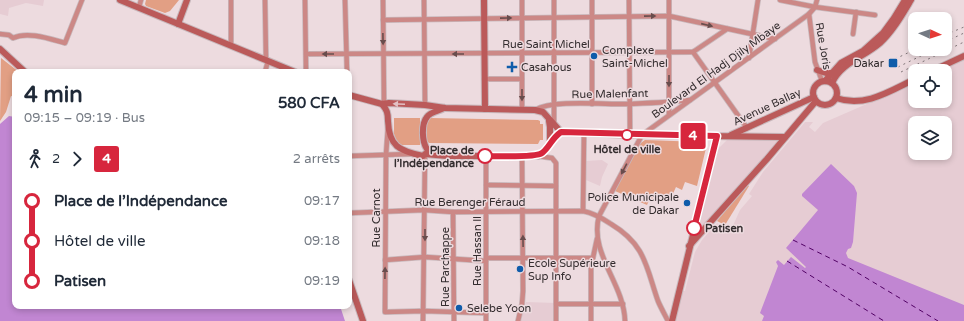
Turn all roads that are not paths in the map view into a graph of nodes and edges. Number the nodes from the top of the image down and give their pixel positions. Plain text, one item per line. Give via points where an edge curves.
1 (82, 0) edge
2 (120, 0) edge
3 (141, 0) edge
4 (187, 0) edge
5 (231, 0) edge
6 (265, 0) edge
7 (304, 0) edge
8 (345, 0) edge
9 (383, 0) edge
10 (424, 0) edge
11 (484, 0) edge
12 (522, 0) edge
13 (554, 0) edge
14 (592, 0) edge
15 (629, 0) edge
16 (668, 0) edge
17 (758, 0) edge
18 (780, 0) edge
19 (817, 0) edge
20 (905, 0) edge
21 (911, 0) edge
22 (136, 4) edge
23 (815, 7) junction
24 (856, 12) junction
25 (809, 14) junction
26 (875, 15) dead end
27 (629, 16) junction
28 (669, 16) junction
29 (592, 17) junction
30 (522, 18) junction
31 (554, 18) junction
32 (484, 19) junction
33 (383, 20) junction
34 (424, 20) junction
35 (178, 24) junction
36 (727, 29) junction
37 (0, 34) edge
38 (753, 34) junction
39 (853, 34) dead end
40 (775, 39) junction
41 (231, 46) junction
42 (0, 49) edge
43 (669, 52) junction
44 (693, 52) junction
45 (484, 53) junction
46 (522, 53) junction
47 (555, 53) junction
48 (592, 53) junction
49 (630, 53) junction
50 (306, 54) junction
51 (346, 54) junction
52 (384, 54) junction
53 (425, 54) junction
54 (964, 56) edge
55 (749, 58) junction
56 (267, 61) junction
57 (947, 64) edge
58 (22, 69) edge
59 (266, 69) edge
60 (287, 69) edge
61 (306, 69) edge
62 (347, 69) edge
63 (817, 70) junction
64 (832, 73) junction
65 (484, 79) junction
66 (522, 79) junction
67 (824, 81) junction
68 (715, 82) junction
69 (908, 82) edge
70 (832, 83) junction
71 (352, 96) edge
72 (836, 98) junction
73 (815, 99) junction
74 (690, 100) junction
75 (669, 102) junction
76 (383, 104) junction
77 (555, 104) junction
78 (592, 104) junction
79 (631, 104) junction
80 (425, 105) junction
81 (445, 108) junction
82 (485, 109) junction
83 (522, 110) junction
84 (535, 110) junction
85 (669, 115) junction
86 (548, 118) junction
87 (388, 123) junction
88 (554, 125) junction
89 (747, 128) junction
90 (561, 132) junction
91 (584, 133) junction
92 (630, 135) junction
93 (642, 135) junction
94 (717, 136) junction
95 (729, 136) junction
96 (785, 137) junction
97 (550, 142) junction
98 (414, 154) junction
99 (425, 154) junction
100 (386, 155) junction
101 (352, 156) edge
102 (447, 156) junction
103 (486, 156) junction
104 (522, 156) junction
105 (538, 156) junction
106 (486, 185) junction
107 (522, 185) junction
108 (556, 186) junction
109 (424, 210) junction
110 (522, 211) junction
111 (556, 211) junction
112 (583, 211) junction
113 (453, 212) junction
114 (486, 212) junction
115 (352, 213) edge
116 (385, 213) junction
117 (599, 216) junction
118 (597, 239) junction
119 (690, 246) junction
120 (424, 258) junction
121 (523, 258) junction
122 (556, 258) junction
123 (593, 258) junction
124 (385, 260) junction
125 (454, 260) junction
126 (486, 260) junction
127 (352, 289) edge
128 (556, 304) junction
129 (591, 304) junction
130 (623, 304) junction
131 (424, 311) junction
132 (454, 313) junction
133 (486, 313) junction
134 (363, 321) edge
135 (424, 321) edge
136 (454, 321) edge
137 (486, 321) edge
138 (518, 321) edge
139 (556, 321) edge
140 (590, 321) edge
141 (625, 321) edge
142 (668, 321) edge
143 (672, 321) edge

1 - 37 street via 65,43 35,36 17,35 13,38
2 - 22 street
3 - 22 street
4 - 35 street
5 - 41 street
6 - 56 street
7 - 50 street
8 - 51 street
9 - 33 street
10 - 34 street
11 - 32 street
12 - 30 street
13 - 31 street
14 - 29 street
15 - 27 street
16 - 28 street
17 - 38 street
18 - 23 street
19 - 23 street
20 - 64 street via 879,37 841,63
21 - 70 street via 890,33 871,50 844,67
22 - 35 street
23 - 24 street
23 - 25 street, Boulevard El Hadj Djily Mbaye
24 - 26 street
24 - 39 street
25 - 40 street, Boulevard El Hadj Djily Mbaye
25 - 63 street, Rue Joris
27 -> 28 street
27 - 29 street
27 - 49 street
28 -> 36 street
28 - 43 street
29 - 31 street
29 - 48 street
30 - 31 street
32 -> 30 street
30 - 46 street
31 - 47 street
32 - 34 street
32 - 45 street
33 - 34 street
33 -> 52 street
34 - 53 street
35 - 41 street
36 - 38 street
36 - 44 street
38 - 40 street
38 - 55 street
40 - 55 street, Boulevard El Hadj Djily Mbaye
41 - 56 street
42 - 58 street
43 - 44 street, Rue Saint Michel
43 - 49 street, Rue Saint Michel
43 -> 75 street
44 - 68 street
45 - 46 street, Rue Saint Michel
45 -> 53 street, Rue Saint Michel
45 - 65 street
46 - 47 street, Rue Saint Michel
46 - 66 street
47 - 48 street, Rue Saint Michel
47 - 77 street
48 - 49 street, Rue Saint Michel
48 - 78 street
49 - 79 street
51 -> 50 street, Rue Saint Michel
50 - 61 street
51 - 52 street, Rue Saint Michel
51 - 62 street
52 - 53 street, Rue Saint Michel
52 - 76 street
53 - 80 street
54 - 57 street
55 - 68 street, Boulevard El Hadj Djily Mbaye
56 - 59 street
56 - 60 street
63 - 64 street
63 - 67 street, Rue Joris
64 - 67 street
65 - 66 street
65 - 82 street
66 -> 83 street
67 - 70 street
67 - 73 street via 815,86
68 - 74 street, Boulevard El Hadj Djily Mbaye
68 - 89 street
69 - 72 street via 864,101
70 - 72 street via 836,88
71 - 76 street
72 - 73 street via 827,105
73 - 89 street, Avenue Ballay
73 - 96 street
74 - 75 street, Rue Malenfant
74 - 85 street, Boulevard El Hadj Djily Mbaye
75 - 79 street, Rue Malenfant
75 - 85 street
80 -> 76 street
76 - 87 street via 388,113
77 - 78 street, Rue Malenfant
77 - 84 street, Rue Malenfant
77 - 88 street
78 - 79 street, Rue Malenfant
79 - 92 street
80 - 81 street
81 - 82 street
81 - 102 street via 427,116 424,138 425,145 430,151
82 - 83 street
83 - 84 street
84 - 86 street via 543,112
85 - 93 street, Boulevard El Hadj Djily Mbaye
86 - 88 street
86 - 97 street
87 - 98 street via 393,143
87 - 100 street, Rue Carnot
88 - 90 street
89 - 95 street, Avenue Ballay
90 - 91 street
90 - 97 street
91 - 92 street
91 - 112 street
92 - 93 street
93 - 94 street
93 -> 117 street, Boulevard El Hadj Djily Mbaye
94 - 95 street
94 - 119 street
95 - 96 street
96 - 119 street
97 - 105 street
98 - 99 street
98 - 100 street
99 - 102 street
99 - 109 street
100 - 101 street
100 - 116 street, Rue Carnot
102 - 103 street
103 - 104 street
103 - 106 street, Rue Hassan ll
104 - 105 street
104 - 107 street
105 - 108 street via 552,158 556,163
106 - 107 street
106 - 114 street, Rue Hassan ll
107 - 108 street
107 - 110 street
108 - 111 street
109 - 113 street, Rue Berenger Féraud
109 - 116 street, Rue Berenger Féraud
109 -> 120 street
110 - 111 street, Rue Berenger Féraud
110 - 114 street, Rue Berenger Féraud
121 -> 110 street
111 - 112 street, Rue Berenger Féraud
111 - 122 street
112 - 117 street, Rue Berenger Féraud
113 - 114 street, Rue Berenger Féraud
113 - 125 street, Rue Parchappe
114 - 126 street, Rue Hassan ll
115 - 116 street, Rue Berenger Féraud
116 - 124 street, Rue Carnot
117 - 118 street, Boulevard El Hadj Djily Mbaye via 596,226
117 - 142 street, Rue Berenger Féraud via 628,235 638,248
118 - 123 street
118 - 130 street, Boulevard El Hadj Djily Mbaye
119 - 143 street
120 - 124 street
120 - 125 street
120 - 131 street
121 - 122 street
121 - 126 street
121 - 138 street via 522,304
122 - 123 street
122 - 128 street
123 - 129 street
131 -> 124 street, Rue Carnot via 385,312
125 - 126 street
125 - 132 street, Rue Parchappe
126 - 133 street, Rue Hassan ll
127 - 134 street
128 - 129 street
128 - 139 street
129 - 130 street
129 - 140 street
130 - 141 street, Boulevard El Hadj Djily Mbaye
131 - 132 street
131 - 135 street
132 - 133 street
132 - 136 street, Rue Parchappe
133 - 137 street, Rue Hassan ll

